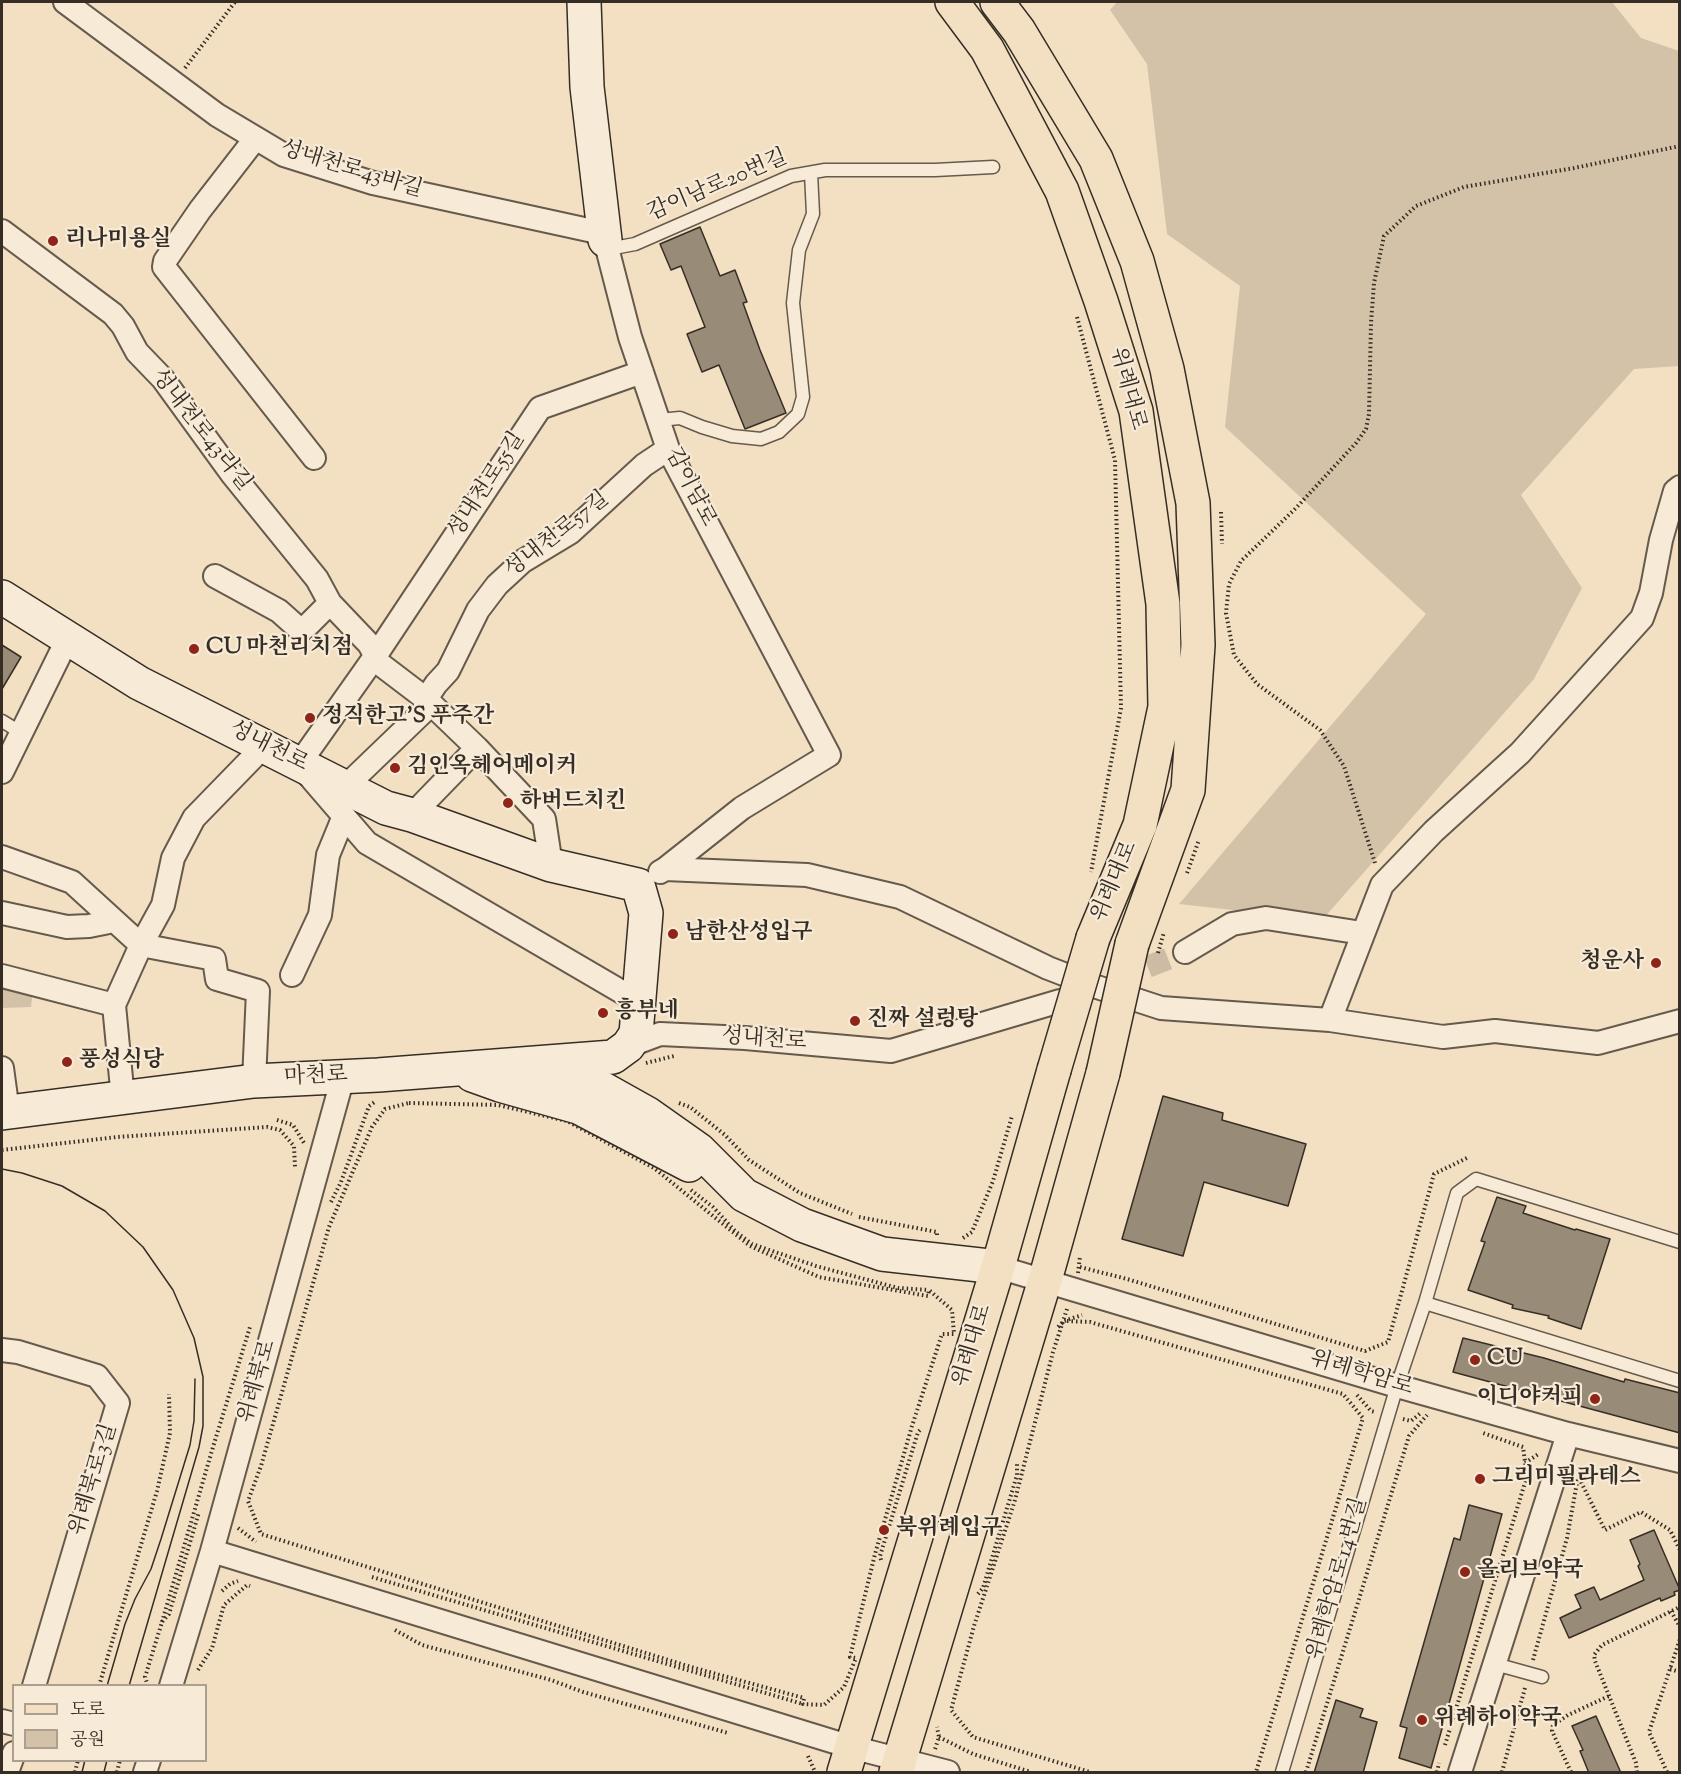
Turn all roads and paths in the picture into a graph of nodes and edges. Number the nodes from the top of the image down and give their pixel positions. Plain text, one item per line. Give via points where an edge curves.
1 (65, 2) edge
2 (235, 2) edge
3 (584, 2) edge
4 (952, 2) edge
5 (997, 2) edge
6 (174, 82) junction
7 (255, 139) junction
8 (1680, 146) edge
9 (993, 166) dead end
10 (811, 173) junction
11 (2, 231) edge
12 (605, 240) junction
13 (1076, 312) dead end
14 (642, 372) junction
15 (658, 420) junction
16 (668, 449) junction
17 (314, 458) dead end
18 (1680, 487) edge
19 (214, 576) dead end
20 (2, 597) edge
21 (330, 603) junction
22 (68, 638) junction
23 (376, 655) junction
24 (426, 699) junction
25 (11, 727) edge
26 (264, 746) junction
27 (477, 748) junction
28 (299, 764) junction
29 (2, 772) edge
30 (344, 802) junction
31 (412, 815) junction
32 (2, 857) edge
33 (551, 865) junction
34 (652, 877) junction
35 (1090, 881) dead end
36 (1382, 885) junction
37 (2, 914) edge
38 (114, 921) junction
39 (1362, 933) junction
40 (141, 945) junction
41 (1185, 952) tunnel mouth
42 (292, 975) dead end
43 (2, 976) edge
44 (1060, 1001) dead end
45 (639, 1002) junction
46 (114, 1005) junction
47 (1330, 1020) junction
48 (1680, 1021) edge
49 (632, 1055) junction
50 (676, 1056) dead end
51 (501, 1067) junction
52 (2, 1068) edge
53 (456, 1070) junction
54 (343, 1077) junction
55 (254, 1081) junction
56 (123, 1099) junction
57 (671, 1100) dead end
58 (677, 1106) dead end
59 (1014, 1110) dead end
60 (5, 1112) edge
61 (723, 1142) dead end
62 (2, 1150) edge
63 (737, 1157) dead end
64 (1469, 1157) dead end
65 (293, 1174) dead end
66 (754, 1186) junction
67 (974, 1227) junction
68 (983, 1229) dead end
69 (958, 1240) dead end
70 (937, 1241) dead end
71 (1680, 1242) edge
72 (998, 1267) junction
73 (1080, 1267) dead end
74 (1045, 1280) junction
75 (1425, 1303) junction
76 (252, 1324) dead end
77 (2, 1350) edge
78 (1680, 1381) edge
79 (1397, 1386) junction
80 (168, 1394) dead end
81 (1438, 1418) dead end
82 (1480, 1433) dead end
83 (1568, 1434) junction
84 (1540, 1452) dead end
85 (1680, 1461) edge
86 (1525, 1463) junction
87 (1584, 1471) dead end
88 (1578, 1477) junction
89 (236, 1526) dead end
90 (266, 1545) dead end
91 (212, 1551) junction
92 (1680, 1551) edge
93 (365, 1574) dead end
94 (179, 1580) dead end
95 (259, 1589) dead end
96 (1680, 1607) edge
97 (1671, 1611) junction
98 (162, 1622) junction
99 (1680, 1627) edge
100 (392, 1628) dead end
101 (1680, 1639) edge
102 (1495, 1664) junction
103 (1670, 1669) junction
104 (1680, 1672) edge
105 (1529, 1674) junction
106 (194, 1676) dead end
107 (145, 1677) junction
108 (1542, 1677) dead end
109 (35, 1684) edge
110 (100, 1684) edge
111 (143, 1684) edge
112 (147, 1684) edge
113 (172, 1684) edge
114 (1609, 1696) junction
115 (803, 1704) junction
116 (738, 1736) dead end
117 (939, 1737) dead end
118 (1443, 1750) dead end
119 (801, 1752) dead end
120 (12, 1759) edge
121 (847, 1760) edge
122 (1440, 1761) dead end
123 (898, 1766) edge
124 (7, 1773) edge
125 (815, 1773) edge
126 (948, 1773) edge
127 (1031, 1773) edge
128 (1090, 1773) edge
129 (1257, 1773) edge
130 (1282, 1773) edge
131 (1306, 1773) edge
132 (1437, 1773) edge
133 (1460, 1773) edge
134 (1502, 1773) edge
135 (1571, 1773) edge
136 (1637, 1773) edge
137 (1667, 1773) edge

1 - 6 street, 성내천로43바길
2 - 6 path
3 - 12 main road, 감이남로 via 586,87
4 - 72 main road, 위례대로, bridge via 987,49 1062,191 1101,301 1136,411 1163,604 1165,706 1140,825 1093,938
5 - 74 main road, 위례대로, bridge via 1019,31 1096,159 1137,261 1167,369 1193,503 1198,645 1188,790 1132,944 1103,1073
6 - 7 street, 성내천로43바길
7 - 12 street, 성내천로43바길 via 284,155 373,183 593,231
7 - 17 street via 178,240 164,267
8 - 36 path via 1464,187 1416,206 1384,236 1374,283 1366,429 1311,492 1241,561 1229,584 1226,613 1234,655 1257,684 1320,730 1344,766
9 - 10 lane, 감이남로20번길
10 - 12 lane, 감이남로20번길 via 791,176 635,244 619,247
10 - 15 lane via 813,214 799,250 793,303 803,397 798,414 779,432 761,439 732,436 680,418
11 - 21 street, 성내천로43라길 via 114,314 137,352 163,379 232,474 317,579
12 - 14 street, 감이남로
13 - 35 path via 1114,460 1121,708
14 - 15 street, 감이남로
14 - 23 street, 성내천로55길 via 540,408
15 - 16 street, 감이남로
16 - 24 street, 성내천로57길 via 571,532 523,561 497,585 478,610 448,671
16 - 34 street, 감이남로 via 829,755 742,808
18 - 36 street via 1675,490 1642,618 1520,753 1434,831
19 - 21 street via 279,611 298,628 307,626
20 - 22 main road, 성내천로
21 - 23 street, 성내천로43라길
22 - 25 street
22 - 26 main road, 성내천로 via 139,683
23 - 24 street via 380,664
23 - 28 street, 성내천로55길
24 - 27 street
24 - 30 street, 성내천로57길 via 424,711
25 - 29 street
26 - 28 main road, 성내천로
26 - 40 street via 194,818 173,858 163,905
27 - 31 street
27 - 33 street via 544,819
28 - 30 main road, 성내천로
30 - 31 main road, 성내천로
30 - 42 street via 328,855 320,915
30 - 45 street via 367,843
31 - 33 main road, 성내천로
32 - 38 street via 72,882
33 - 34 main road, 성내천로
34 - 45 main road
34 - 47 street, 성내천로 via 807,875 900,897 1048,968 1161,1008
36 - 39 street
37 - 38 street via 68,927
38 - 40 street
39 - 41 street via 1266,918 1232,924
39 - 47 street
40 - 46 street
40 - 55 street via 214,958 217,979 258,991
43 - 46 street
44 - 49 street, 성내천로 via 891,1050 660,1034
45 - 49 main road
46 - 56 street
47 - 48 street, 성내천로 via 1443,1037 1495,1031 1598,1043
49 - 50 path via 655,1062
49 - 51 main road, 마천로
51 - 53 main road, 마천로
51 - 66 main road via 573,1072 648,1114
52 - 60 street
53 - 54 main road, 마천로
53 - 66 main road via 578,1107
54 - 55 main road, 마천로
54 - 91 street, 위례북로
55 - 56 main road, 마천로
56 - 60 main road, 마천로
57 - 70 path via 690,1107 749,1160 800,1193 861,1217 937,1232
58 - 61 path via 718,1133
59 - 67 path via 993,1181
62 - 65 path via 117,1137 267,1127 280,1130 294,1146
63 - 66 path
64 - 73 path via 1434,1174 1388,1342 1365,1351
66 - 72 main road via 802,1225 882,1254
67 - 68 path
67 - 69 path
71 - 75 lane, 위례학암로14번길 via 1476,1179 1457,1193
72 - 74 street, 위례학암로
72 - 121 main road, 위례대로
74 - 79 street, 위례학암로
74 - 123 main road, 위례대로
75 - 78 lane
75 - 79 lane, 위례학암로14번길
76 - 98 path
77 - 109 street, 위례북로3길 via 97,1376 118,1403
79 - 83 street, 위례학암로
79 - 130 lane, 위례학암로14번길
80 - 110 path via 170,1433 157,1491
81 - 131 path via 1427,1415 1409,1436
82 - 86 path via 1523,1447
83 - 85 street, 위례학암로
83 - 102 street
84 - 86 path
86 - 118 path via 1527,1476
87 - 88 path
88 - 92 path via 1605,1530 1641,1512 1670,1530
88 - 105 path via 1567,1538
89 - 90 path via 255,1542
91 - 113 street, 위례북로
91 - 121 street
93 - 115 path
94 - 98 path via 169,1614
95 - 106 path via 248,1586 224,1605 212,1648
96 - 97 path
97 - 99 path
97 - 114 path via 1597,1649 1595,1661
98 - 107 path
100 - 116 path via 422,1645
101 - 103 path
102 - 105 lane
102 - 133 street
103 - 104 path
103 - 137 path via 1649,1732
105 - 108 lane
105 - 134 path
107 - 111 path
107 - 112 path
114 - 135 path via 1553,1725 1552,1731
114 - 136 path
115 - 115 path via 824,1705 844,1687 856,1658 850,1657 875,1554 942,1334 954,1334 952,1310 928,1290 928,1296 819,1277 750,1246 654,1168 567,1121 498,1105 410,1103 385,1109 372,1127 329,1227 248,1501 261,1534 804,1698
117 - 127 path via 973,1754
119 - 125 path via 810,1758
120 - 124 street
121 - 123 street
122 - 132 path
123 - 126 street
128 - 129 path via 973,1737 951,1710 1064,1321 1090,1322 1343,1394 1363,1418

